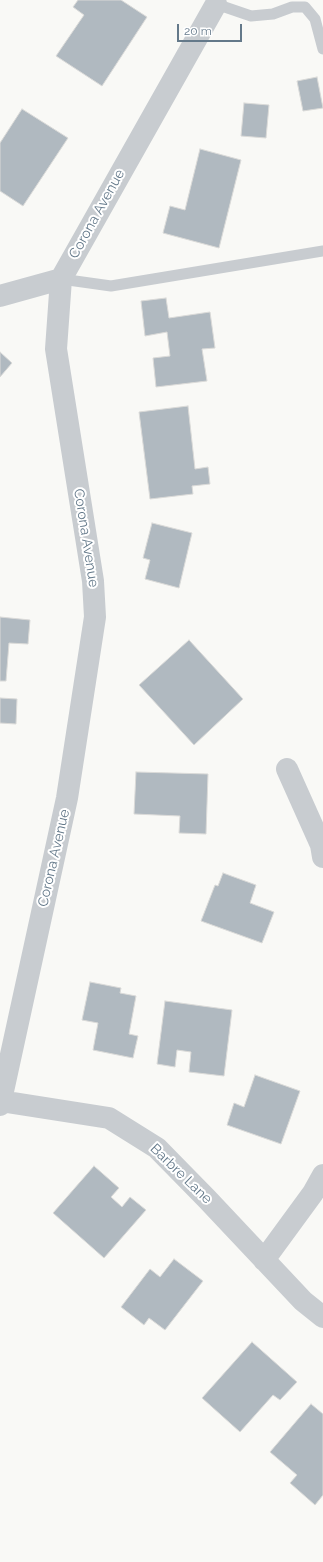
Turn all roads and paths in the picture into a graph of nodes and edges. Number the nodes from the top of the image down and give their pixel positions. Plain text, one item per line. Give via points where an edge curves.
1 (216, 4) joint
2 (323, 49) edge
3 (323, 251) edge
4 (61, 279) junction
5 (0, 296) edge
6 (287, 769) dead end
7 (323, 857) edge
8 (5, 1059) edge
9 (0, 1103) edge
10 (323, 1175) edge
11 (264, 1260) junction
12 (323, 1317) edge

1 - 2 lane via 251,16 273,14 292,7 305,7 315,19
1 - 4 street, Corona Avenue
3 - 4 lane via 111,286
4 - 5 street
4 - 8 street, Corona Avenue via 56,349 93,581 95,618 67,798
6 - 7 street
8 - 9 street, Corona Avenue
9 - 11 street, Barbre Lane via 109,1118 157,1148
10 - 11 street via 313,1193
11 - 12 street, Barbre Lane via 303,1301

